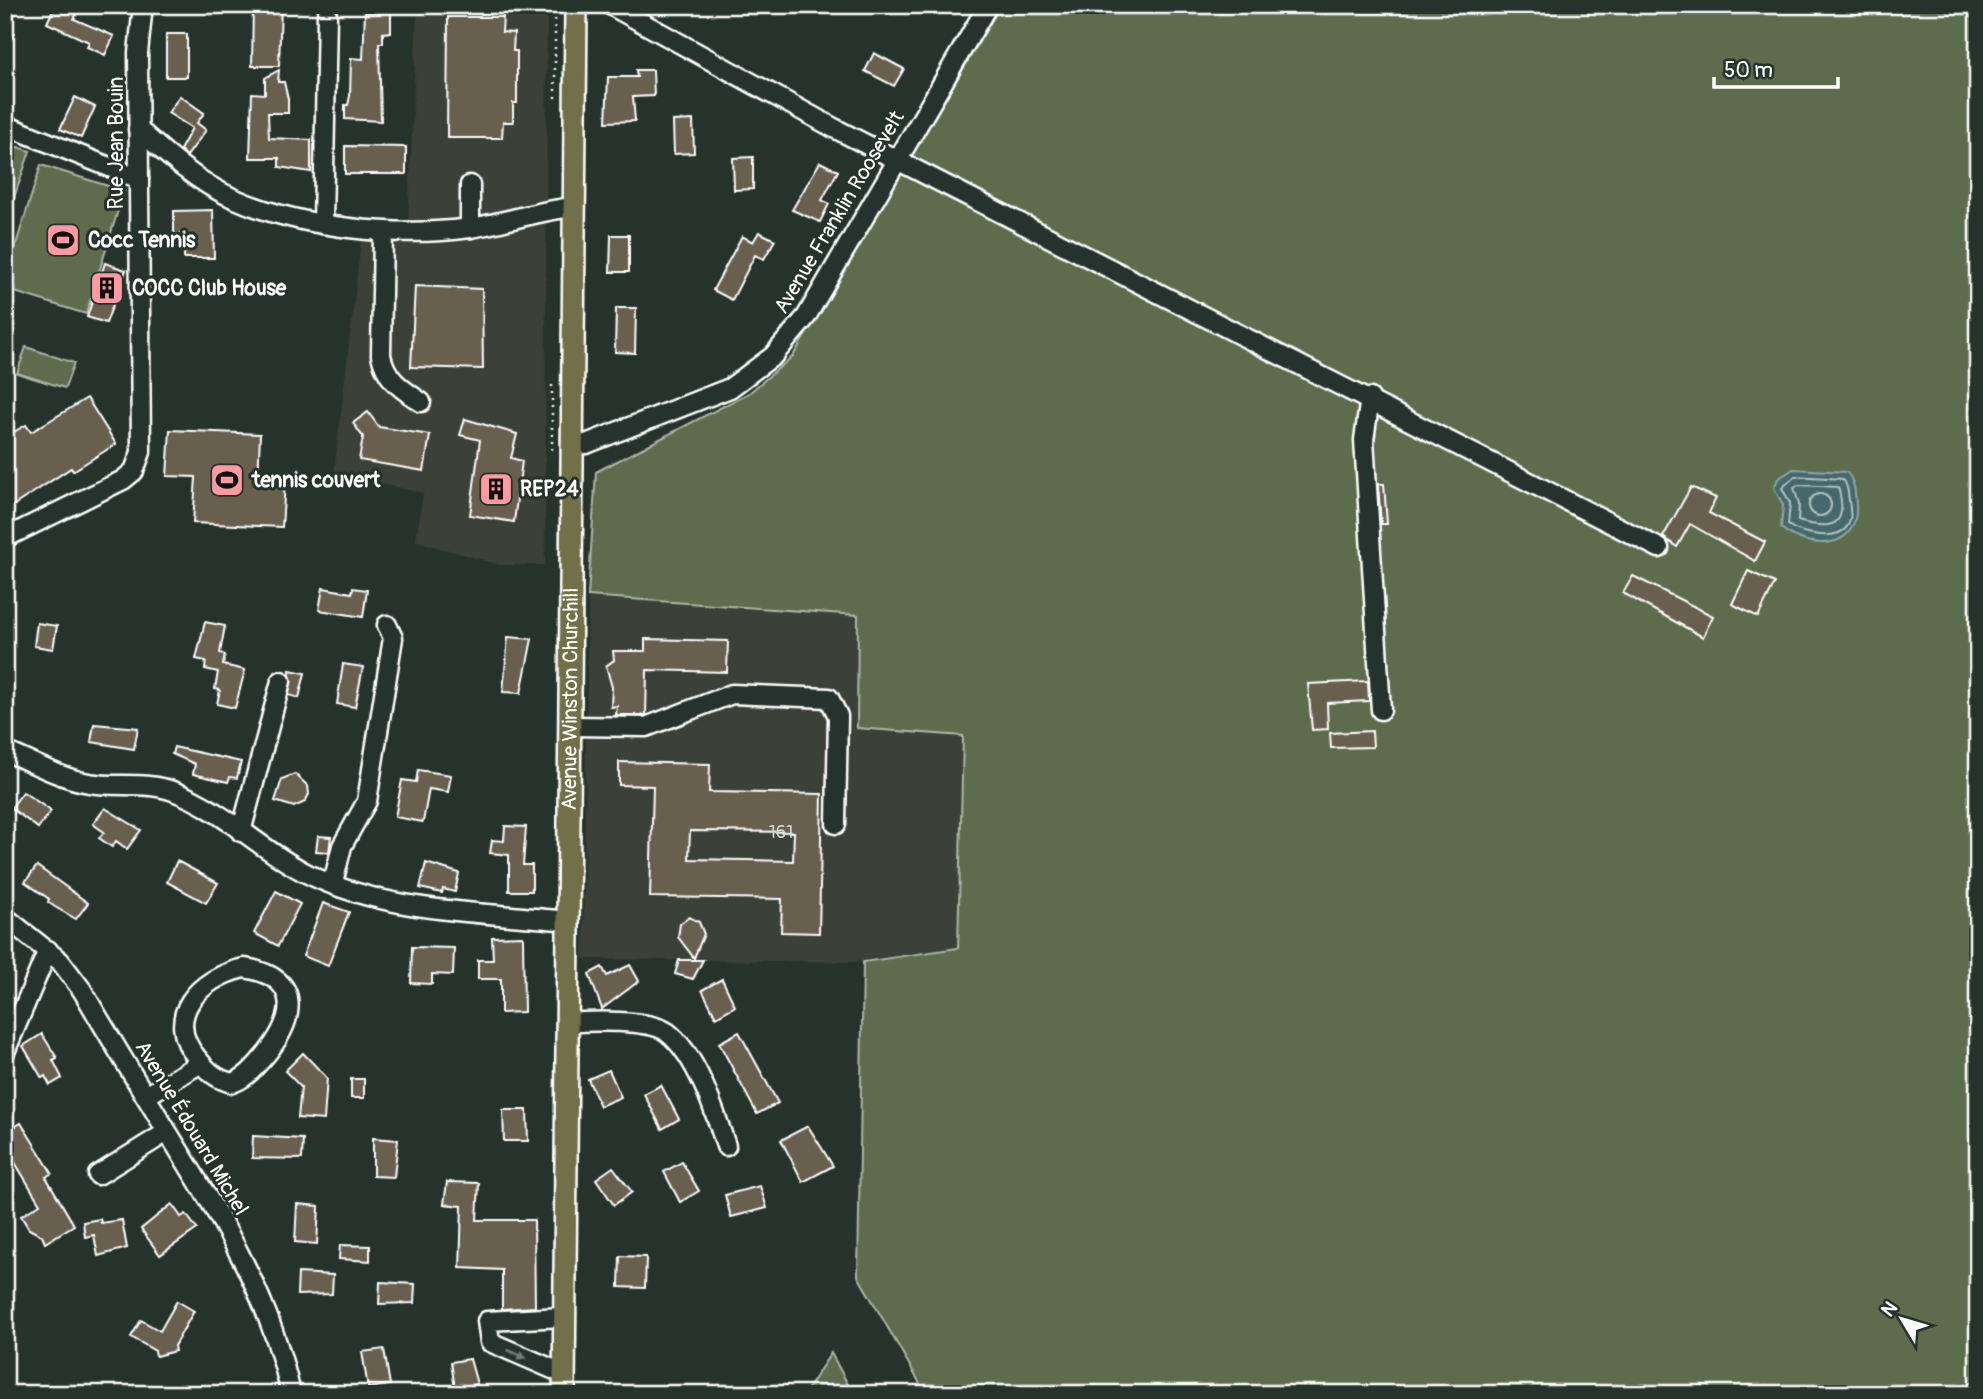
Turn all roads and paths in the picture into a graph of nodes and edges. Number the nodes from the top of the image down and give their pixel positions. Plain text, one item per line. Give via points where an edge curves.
1 (144, 5) edge
2 (576, 5) edge
3 (610, 5) edge
4 (988, 5) edge
5 (327, 15) dead end
6 (5, 125) edge
7 (138, 129) junction
8 (897, 159) junction
9 (139, 179) junction
10 (470, 185) dead end
11 (575, 207) junction
12 (323, 224) junction
13 (470, 228) junction
14 (383, 233) junction
15 (1370, 398) junction
16 (421, 402) dead end
17 (573, 445) junction
18 (5, 538) edge
19 (1659, 548) dead end
20 (387, 625) dead end
21 (281, 681) dead end
22 (1381, 710) dead end
23 (571, 726) junction
24 (5, 751) edge
25 (836, 824) dead end
26 (242, 832) junction
27 (333, 883) junction
28 (5, 917) edge
29 (568, 921) junction
30 (48, 950) junction
31 (567, 1023) junction
32 (5, 1052) edge
33 (201, 1063) junction
34 (146, 1096) junction
35 (167, 1132) junction
36 (726, 1146) dead end
37 (98, 1175) dead end
38 (564, 1317) junction
39 (564, 1384) edge
40 (291, 1394) edge

1 - 7 street, Rue Jean Bouin via 138,53
2 - 11 main road, Avenue Winston Churchill
3 - 8 street
4 - 8 street, Avenue Franklin Roosevelt
5 - 12 street
6 - 9 street
7 - 9 street, Rue Jean Bouin
7 - 12 street via 201,180 234,199
8 - 15 street
8 - 17 street, Avenue Franklin Roosevelt via 806,317 774,356 730,388
9 - 18 street, Rue Jean Bouin via 141,452 134,471
10 - 13 street
11 - 13 street
11 - 17 main road, Avenue Winston Churchill
12 - 14 street
13 - 14 street
14 - 16 street via 383,369 391,381
15 - 19 street
15 - 22 street via 1364,440
17 - 23 main road, Avenue Winston Churchill
20 - 27 street via 393,638 367,801 342,846
21 - 26 street
23 - 25 street via 646,727 732,694 829,698 838,716
23 - 29 main road, Avenue Winston Churchill
24 - 26 street via 73,780 153,785 174,791
26 - 27 street via 309,874
27 - 29 street via 405,904
28 - 30 street, Avenue Édouard Michel
29 - 31 main road, Avenue Winston Churchill
30 - 32 street
30 - 34 street, Avenue Édouard Michel via 82,990
31 - 36 street via 637,1025 667,1032 685,1053 713,1105
31 - 38 main road, Avenue Winston Churchill
33 - 33 street via 214,1076 232,1083 249,1074 287,1026 290,1007 281,985 271,976 244,968 220,975 203,988 182,1021 184,1043
33 - 34 street
34 - 35 street, Avenue Édouard Michel
35 - 37 street
35 - 40 street, Avenue Édouard Michel via 253,1276
38 - 39 main road, Avenue Winston Churchill
38 -> 39 street via 486,1321 490,1342

